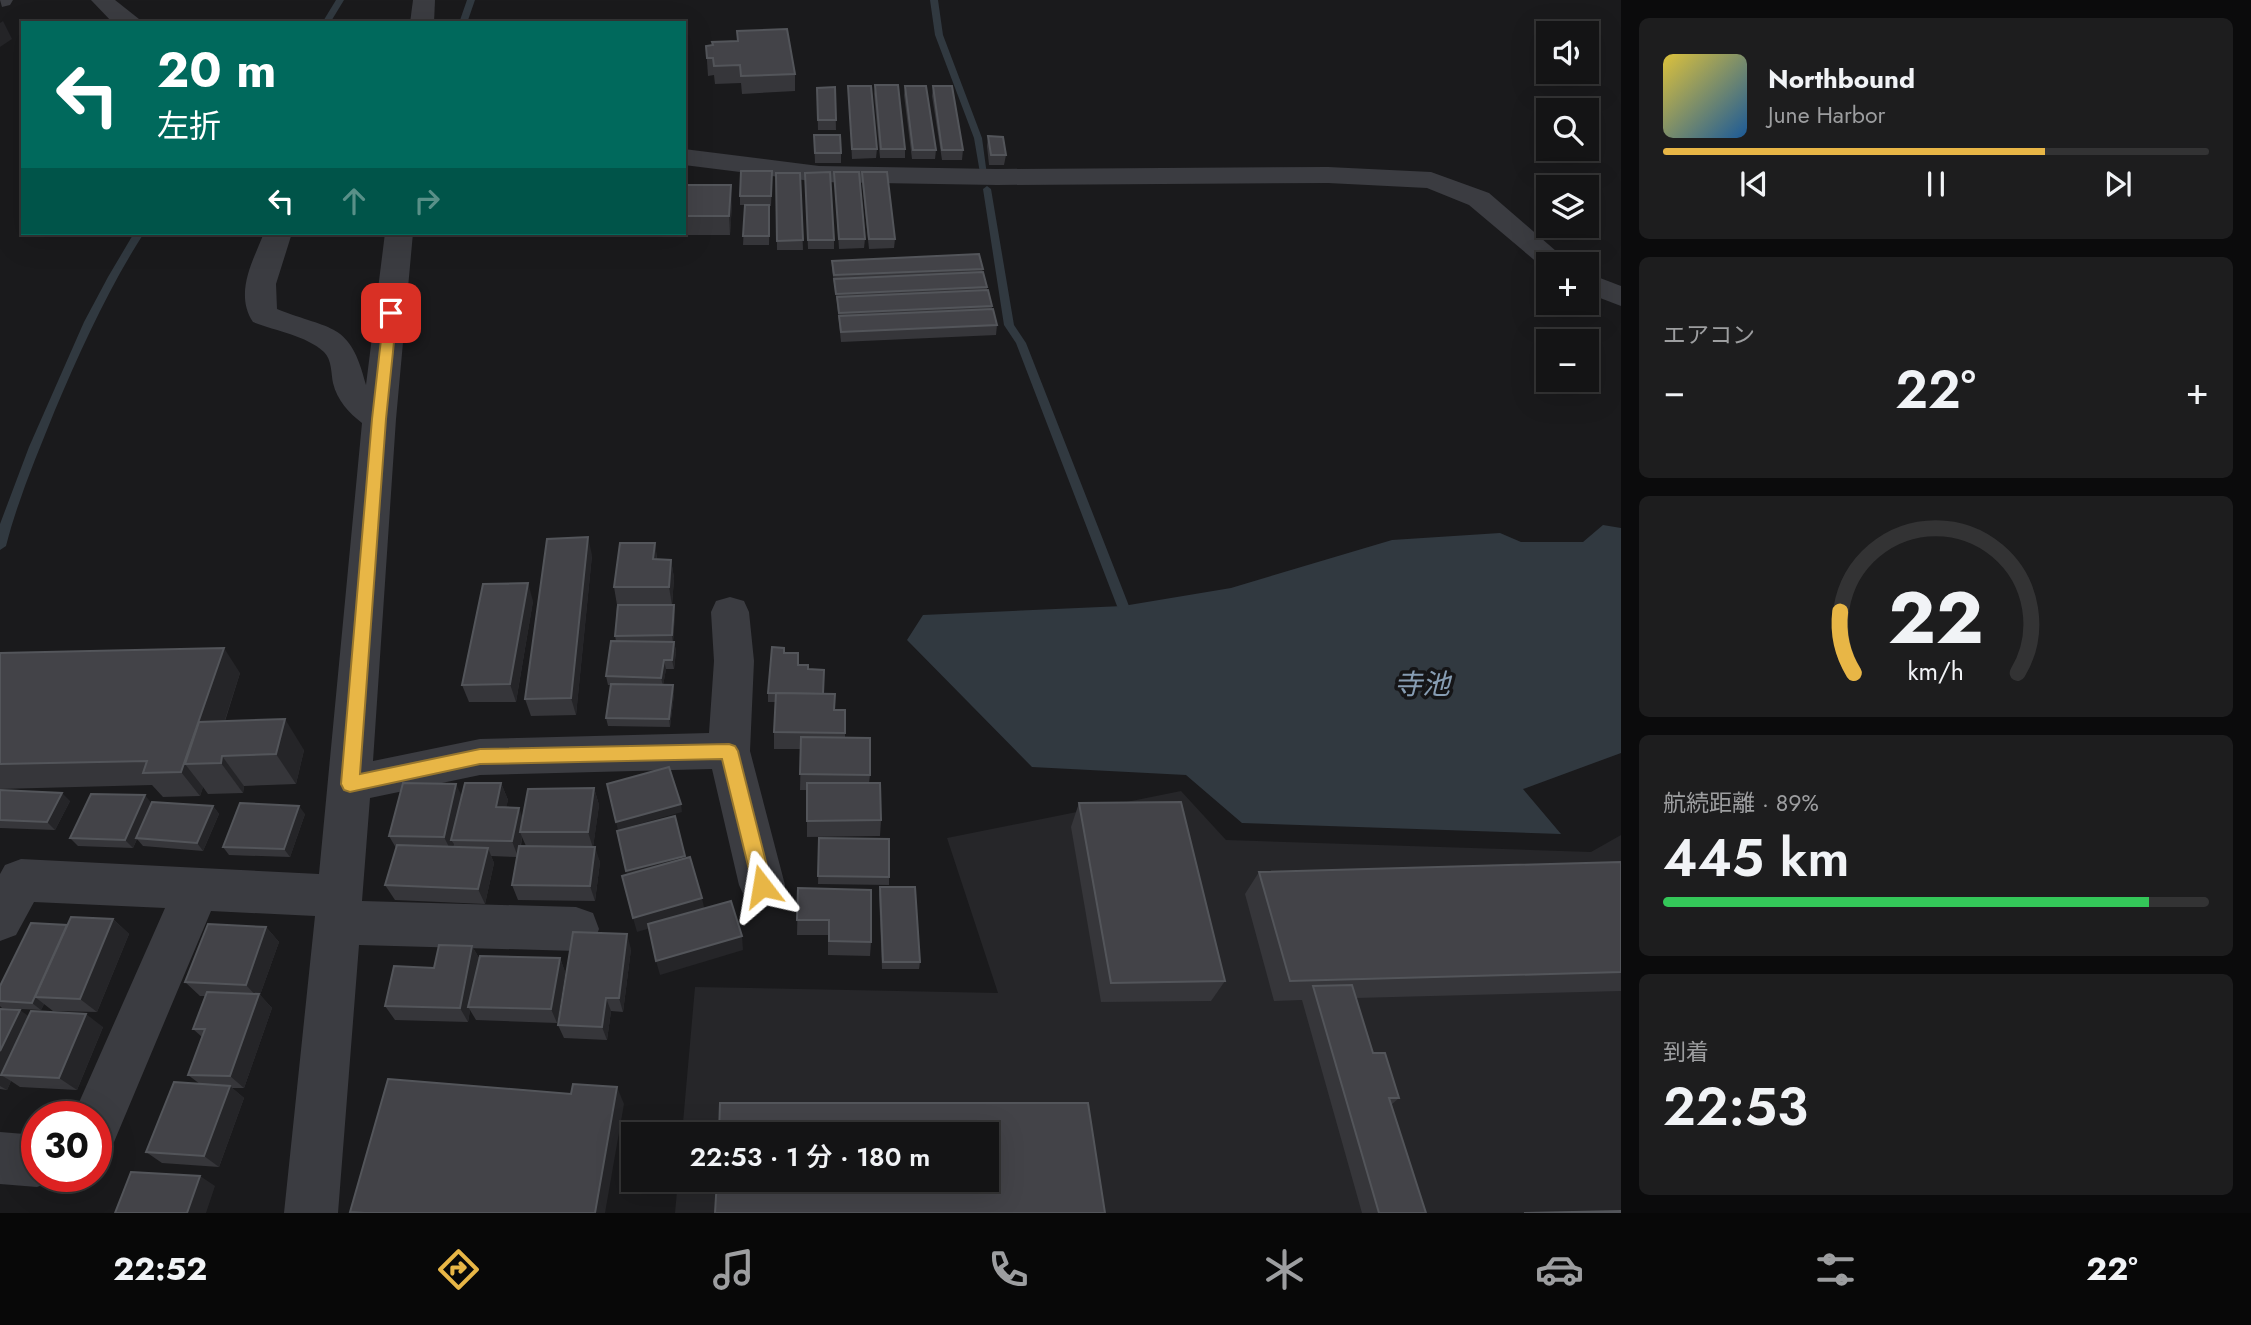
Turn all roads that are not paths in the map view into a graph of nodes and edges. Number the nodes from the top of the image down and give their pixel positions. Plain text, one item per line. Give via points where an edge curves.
1 (102, 0) edge
2 (424, 0) edge
3 (128, 21) edge
4 (422, 21) edge
5 (686, 157) edge
6 (277, 235) edge
7 (400, 235) edge
8 (1542, 252) edge
9 (1599, 287) edge
10 (1621, 297) edge
11 (379, 419) junction
12 (730, 612) dead end
13 (729, 751) junction
14 (350, 784) junction
15 (762, 886) dead end
16 (197, 889) junction
17 (338, 909) junction
18 (0, 919) edge
19 (576, 929) edge
20 (106, 1101) edge
21 (0, 1158) edge
22 (21, 1160) edge
23 (311, 1213) edge

1 - 3 street
2 - 4 street
5 - 8 street via 819,174 1328,175 1431,180 1479,199
6 - 11 street via 257,302 264,315 335,345 347,361 352,391
7 - 11 street
9 - 10 street
11 - 14 street
12 - 13 street via 734,661
13 - 14 street via 480,757
13 - 15 street
14 - 17 street
16 - 17 street
16 - 18 street via 21,880
16 - 20 street
17 - 19 street
17 - 23 street
21 - 22 street

